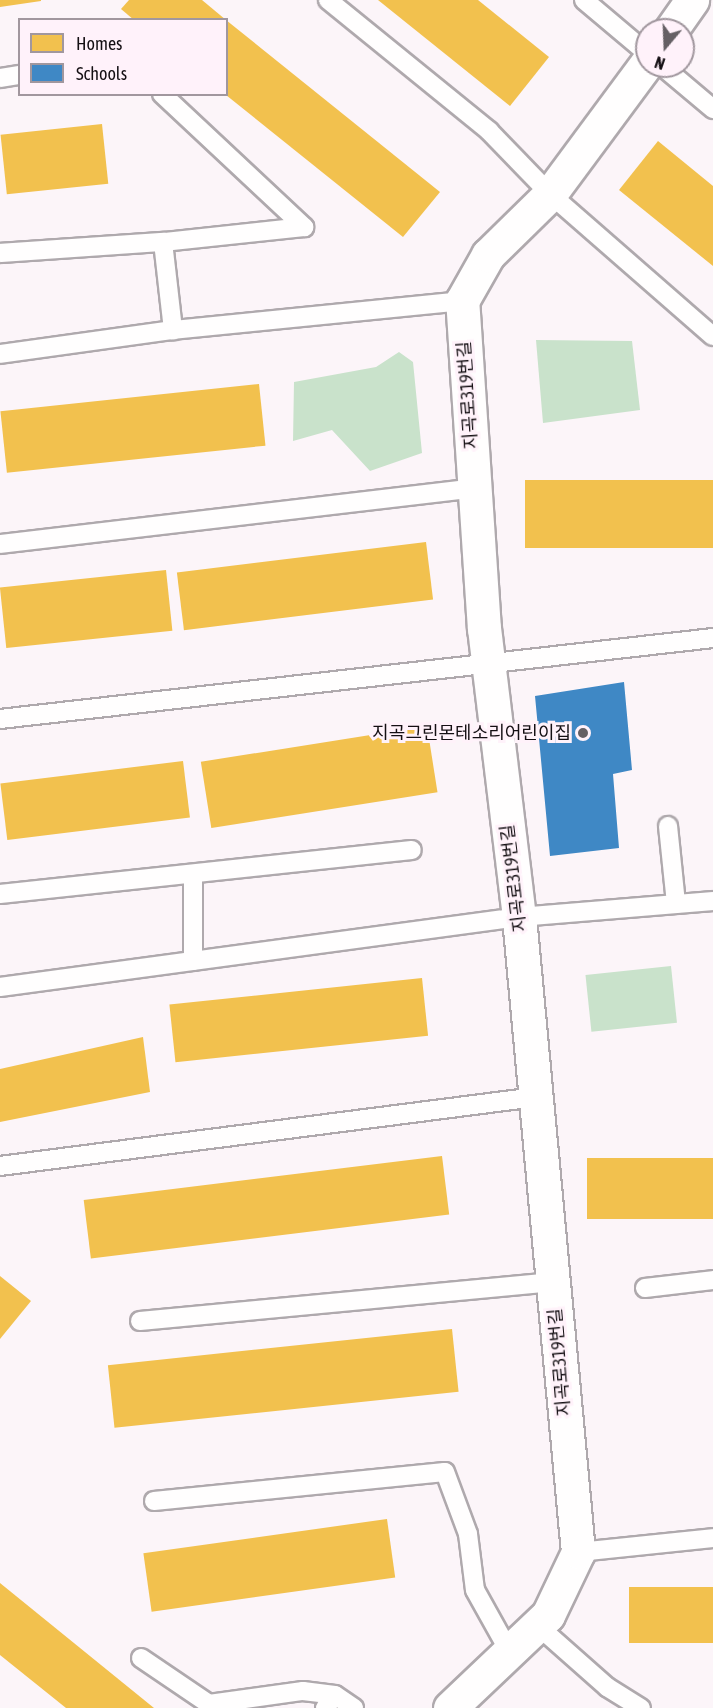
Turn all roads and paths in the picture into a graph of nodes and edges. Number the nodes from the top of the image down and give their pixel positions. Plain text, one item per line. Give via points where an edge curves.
1 (328, 0) edge
2 (584, 0) edge
3 (692, 0) edge
4 (679, 18) edge
5 (635, 43) edge
6 (18, 75) edge
7 (0, 78) edge
8 (636, 78) edge
9 (676, 78) edge
10 (164, 96) edge
11 (713, 109) edge
12 (550, 194) junction
13 (164, 242) junction
14 (0, 253) edge
15 (462, 301) junction
16 (173, 330) junction
17 (713, 336) edge
18 (0, 354) edge
19 (474, 488) junction
20 (0, 544) edge
21 (713, 638) edge
22 (488, 666) junction
23 (0, 719) edge
24 (668, 826) dead end
25 (412, 850) dead end
26 (193, 874) junction
27 (0, 894) edge
28 (713, 901) edge
29 (676, 904) junction
30 (519, 917) junction
31 (194, 961) junction
32 (0, 987) edge
33 (536, 1097) junction
34 (0, 1166) edge
35 (713, 1280) edge
36 (553, 1282) junction
37 (645, 1288) dead end
38 (140, 1322) dead end
39 (154, 1501) dead end
40 (713, 1538) edge
41 (578, 1552) junction
42 (537, 1625) junction
43 (509, 1651) junction
44 (141, 1658) dead end
45 (330, 1701) edge
46 (354, 1708) edge
47 (450, 1708) edge
48 (640, 1708) edge

1 - 12 lane via 489,131
2 - 5 lane
3 - 4 street
6 - 7 lane
8 - 12 street
9 - 11 lane
10 - 13 lane via 304,227
12 - 15 street via 488,255
12 - 17 lane
13 - 14 lane
13 - 16 lane
15 - 16 lane
15 - 19 street, 지곡로319번길
16 - 18 lane
19 - 20 lane
19 - 22 street, 지곡로319번길
21 - 22 lane
22 - 23 lane
22 - 30 street, 지곡로319번길
24 - 29 lane
25 - 26 lane
26 - 27 lane
26 - 31 lane
28 - 29 lane
29 - 30 lane
30 - 31 lane
30 - 33 street, 지곡로319번길
31 - 32 lane
33 - 34 lane
33 - 36 street, 지곡로319번길
35 - 37 lane
36 - 38 lane
36 - 41 street, 지곡로319번길
39 - 43 lane via 445,1472 468,1534 475,1590
40 - 41 lane
41 - 42 street via 548,1615
42 - 43 street
42 - 48 lane via 607,1686
43 - 47 street
44 - 45 lane via 209,1704 303,1691
45 - 46 lane

